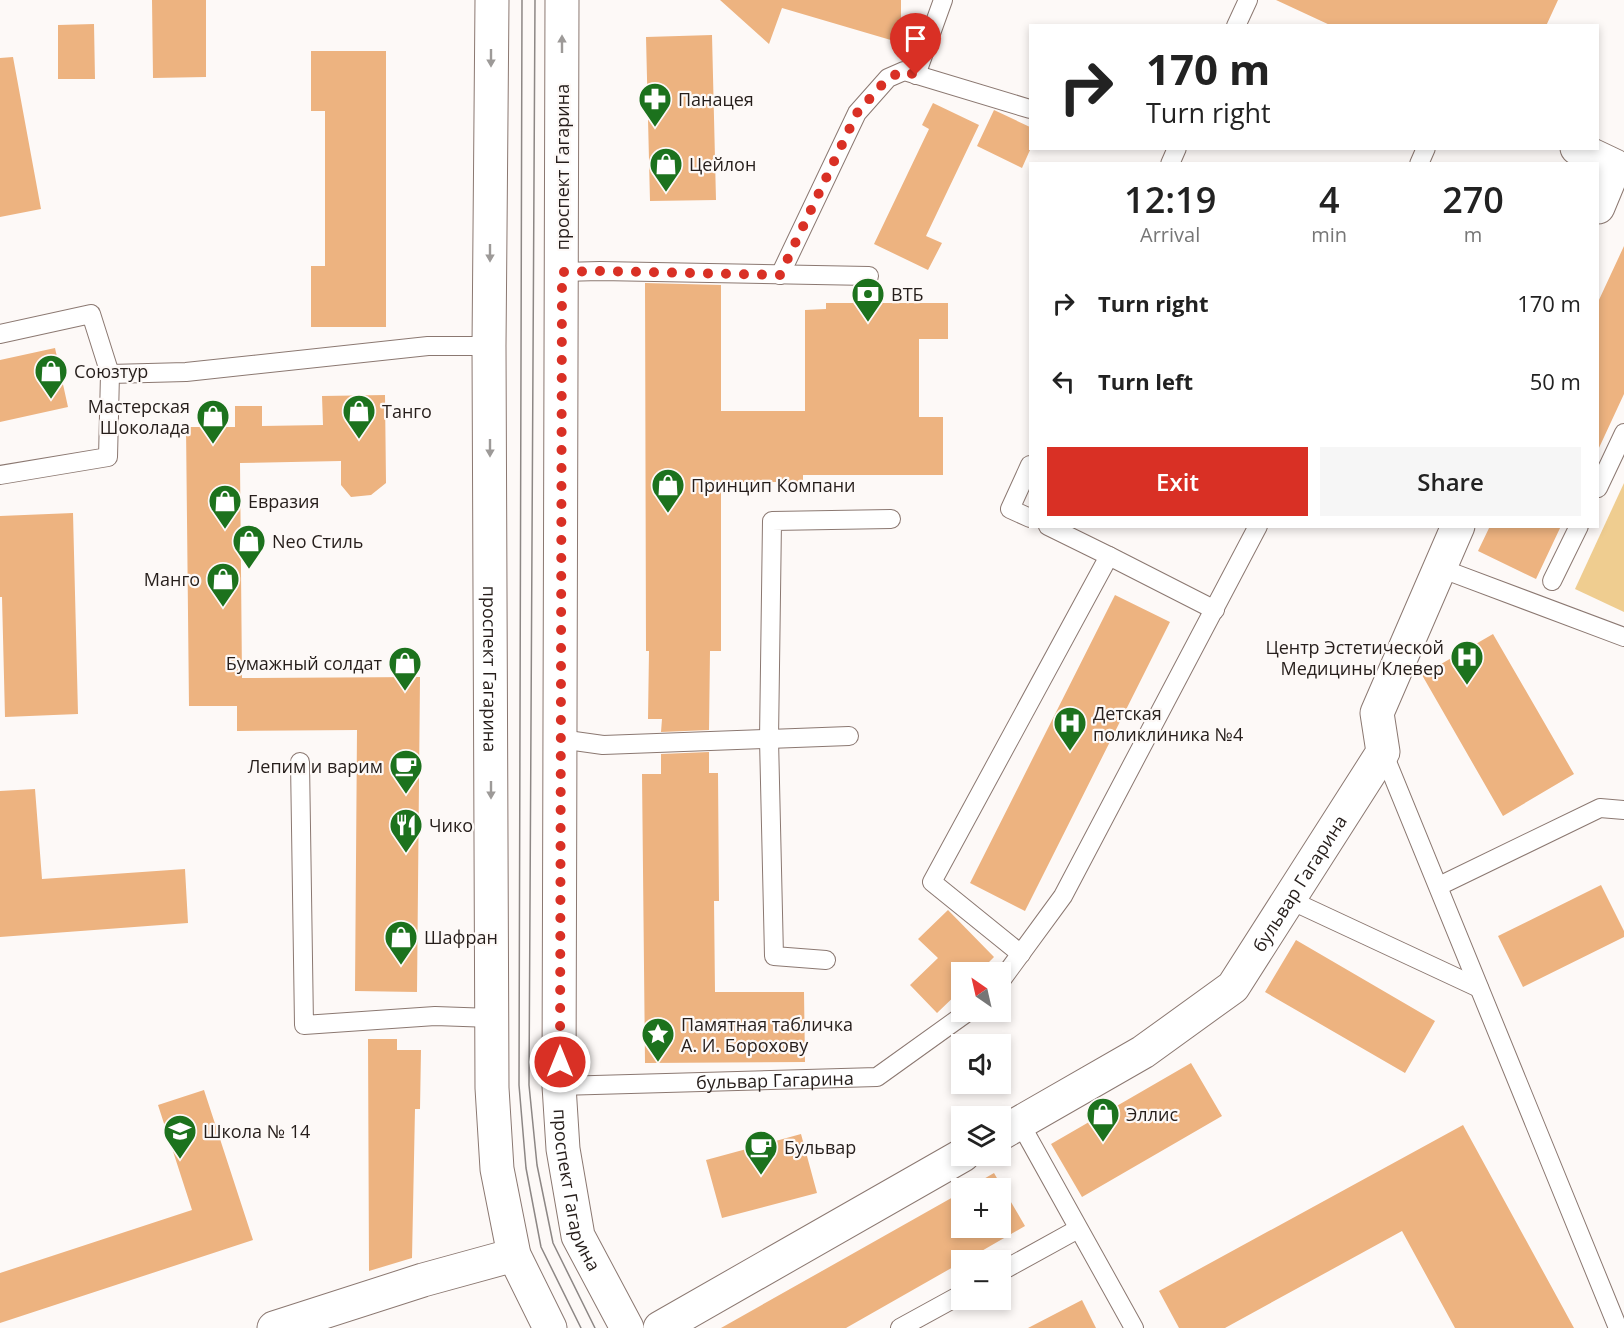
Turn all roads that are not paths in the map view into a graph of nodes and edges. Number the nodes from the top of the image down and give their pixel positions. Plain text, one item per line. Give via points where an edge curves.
1 (492, 0) edge
2 (562, 0) edge
3 (943, 0) edge
4 (1248, 0) edge
5 (1237, 24) edge
6 (916, 75) junction
7 (1029, 109) edge
8 (1581, 150) edge
9 (1620, 168) edge
10 (1599, 205) edge
11 (562, 272) junction
12 (780, 275) junction
13 (868, 276) dead end
14 (0, 334) edge
15 (489, 346) junction
16 (110, 374) junction
17 (1624, 433) edge
18 (1029, 467) edge
19 (0, 475) edge
20 (1599, 486) edge
21 (1029, 518) edge
22 (891, 519) dead end
23 (1052, 528) edge
24 (1257, 528) edge
25 (1457, 528) edge
26 (1578, 528) edge
27 (1109, 555) junction
28 (1440, 568) junction
29 (1552, 581) dead end
30 (1215, 610) junction
31 (1624, 637) edge
32 (849, 736) dead end
33 (560, 738) junction
34 (769, 739) junction
35 (1383, 752) junction
36 (300, 762) dead end
37 (1624, 810) edge
38 (1439, 886) junction
39 (1288, 899) junction
40 (1021, 954) junction
41 (826, 960) dead end
42 (1011, 967) edge
43 (1479, 988) junction
44 (492, 1018) junction
45 (954, 1022) edge
46 (559, 1086) junction
47 (1011, 1127) edge
48 (1011, 1129) edge
49 (951, 1162) edge
50 (1078, 1229) junction
51 (514, 1255) junction
52 (1011, 1266) edge
53 (951, 1300) edge
54 (274, 1328) edge
55 (550, 1328) edge
56 (627, 1328) edge
57 (660, 1328) edge
58 (900, 1328) edge
59 (1134, 1328) edge
60 (1618, 1328) edge

1 -> 15 main road, проспект Гагарина
11 -> 2 main road, проспект Гагарина
3 - 6 lane
4 - 5 lane
6 - 7 lane
6 - 12 lane via 904,71 888,78 857,113
8 - 9 main road
9 - 10 main road
11 - 12 lane
11 - 33 main road, проспект Гагарина
12 - 13 lane
14 - 16 lane via 92,314
15 - 16 lane via 428,345 186,372
15 -> 44 main road, проспект Гагарина
16 - 19 lane via 108,457
17 - 20 lane
18 - 21 lane via 1010,509
22 - 34 lane via 772,521
23 - 27 lane
24 - 30 lane
25 - 28 main road
26 - 29 lane
27 - 30 lane
27 - 40 lane via 932,882
28 - 31 lane
28 - 35 main road via 1377,713
30 - 40 lane via 1063,896
32 - 34 lane
33 - 34 lane via 603,745
33 - 46 main road, проспект Гагарина
34 - 41 lane via 774,956
35 - 38 lane
35 - 39 main road, бульвар Гагарина
36 - 44 lane via 304,1025 435,1016
37 - 38 lane via 1600,808
38 - 43 lane
39 - 43 lane
39 - 47 main road, бульвар Гагарина via 1233,987 1143,1052
40 - 42 lane
43 - 60 lane
44 - 51 main road, проспект Гагарина via 497,1169
45 - 46 lane, бульвар Гагарина via 877,1077
46 - 56 main road, проспект Гагарина via 563,1149 578,1236
48 - 50 lane
49 - 57 main road
50 - 52 lane
50 - 59 lane
51 - 54 main road
51 - 55 main road, проспект Гагарина
53 - 58 lane

